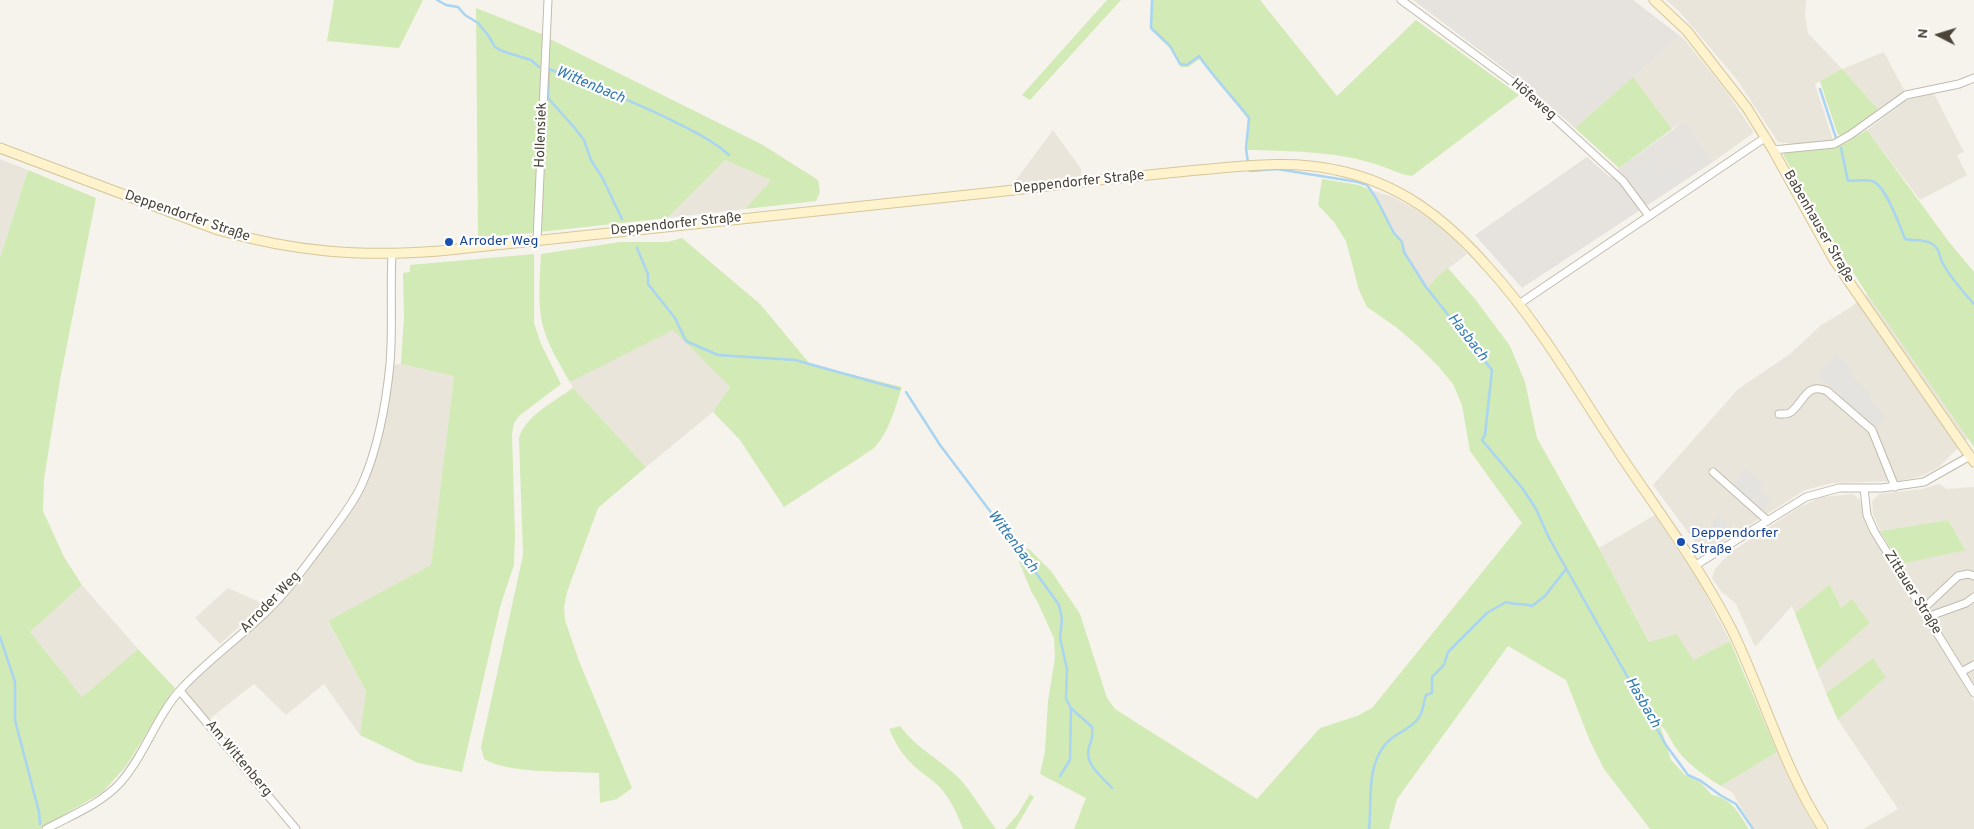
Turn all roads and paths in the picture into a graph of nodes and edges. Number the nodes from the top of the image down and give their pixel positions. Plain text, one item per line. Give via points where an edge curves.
1 (548, 0) edge
2 (1401, 0) edge
3 (1654, 0) edge
4 (1974, 78) edge
5 (1766, 137) junction
6 (0, 148) edge
7 (1773, 150) junction
8 (1649, 216) junction
9 (537, 240) junction
10 (392, 254) junction
11 (1519, 304) junction
12 (1779, 414) dead end
13 (1972, 459) edge
14 (1713, 472) dead end
15 (1895, 487) junction
16 (1864, 488) junction
17 (1768, 521) junction
18 (1696, 565) junction
19 (1974, 576) edge
20 (1974, 597) edge
21 (1922, 610) junction
22 (1927, 617) junction
23 (1974, 665) edge
24 (1961, 672) junction
25 (180, 691) junction
26 (1974, 693) edge
27 (46, 829) edge
28 (296, 829) edge
29 (1823, 829) edge

1 - 9 street, Hollensiek
2 - 8 street, Höfeweg via 1526,92 1623,181
3 - 5 street, Babenhauser Straße via 1687,31 1720,71
4 - 7 street via 1906,96 1834,144
5 - 7 street, Babenhauser Straße
5 - 8 street
6 - 10 street, Deppendorfer Straße via 218,230 253,240 294,248
7 - 13 street, Babenhauser Straße via 1834,260
8 - 11 street
9 - 10 street, Deppendorfer Straße
9 - 11 street, Deppendorfer Straße via 1084,181 1256,165 1315,166 1360,176 1418,202 1458,235
10 - 25 street, Arroder Weg via 390,365 377,438 362,483 348,509 295,581
11 - 18 street, Deppendorfer Straße
12 - 15 street via 1790,413 1811,390 1827,391 1872,430
13 - 15 street via 1924,482
14 - 17 street
15 - 16 street
16 - 17 street via 1838,488 1818,493 1798,501
16 - 21 street, Zittauer Straße via 1869,521
17 - 18 street
18 - 29 street, Deppendorfer Straße via 1739,646 1790,770
19 - 21 street via 1958,576
20 - 22 street
21 - 22 street, Zittauer Straße
22 - 24 street, Zittauer Straße
23 - 24 street
24 - 26 street, Zittauer Straße
25 - 27 street, Arroder Weg via 120,783 106,796
25 - 28 street, Am Wittenberg

